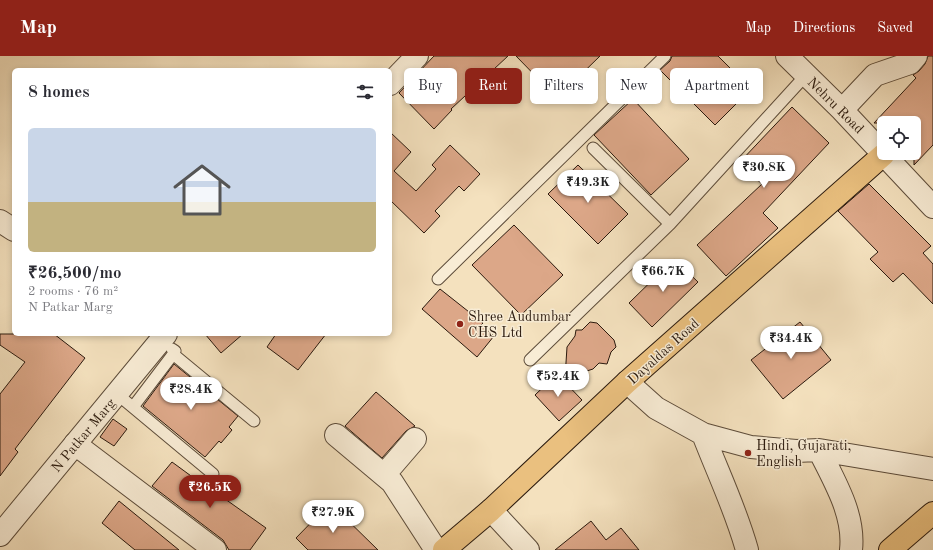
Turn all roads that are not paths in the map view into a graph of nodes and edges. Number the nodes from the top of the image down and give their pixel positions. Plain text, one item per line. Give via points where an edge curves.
1 (417, 56) edge
2 (665, 56) edge
3 (787, 56) edge
4 (916, 56) edge
5 (878, 65) edge
6 (806, 75) junction
7 (392, 82) edge
8 (842, 110) junction
9 (593, 148) dead end
10 (877, 148) edge
11 (877, 159) edge
12 (889, 160) edge
13 (933, 207) edge
14 (0, 221) edge
15 (670, 224) junction
16 (12, 229) edge
17 (438, 279) dead end
18 (167, 343) edge
19 (530, 360) dead end
20 (628, 382) junction
21 (125, 400) junction
22 (254, 421) dead end
23 (703, 434) junction
24 (336, 435) dead end
25 (415, 439) dead end
26 (76, 444) junction
27 (819, 450) junction
28 (933, 469) edge
29 (213, 474) dead end
30 (384, 475) junction
31 (491, 510) junction
32 (933, 513) edge
33 (0, 534) edge
34 (215, 550) edge
35 (436, 550) edge
36 (444, 550) edge
37 (528, 550) edge
38 (747, 550) edge
39 (851, 550) edge
40 (890, 550) edge

1 - 7 street
2 - 17 lane
3 - 6 street, Nehru Road
4 - 5 street via 910,63
5 - 8 street
6 - 8 street, Nehru Road
6 - 15 lane
8 - 10 street, Nehru Road
9 - 15 lane
11 - 20 main road, Dayaldas Road
12 - 13 street, Nehru Road
14 - 16 street
15 - 19 lane
18 - 21 street, N Patkar Marg
18 - 22 lane
20 - 23 street via 656,408
20 - 31 main road, Dayaldas Road
21 - 26 street, N Patkar Marg
21 - 29 lane
23 - 27 street via 751,447 796,452
23 - 38 street via 731,500
24 - 30 street
25 - 30 street
26 - 33 street, N Patkar Marg
26 - 34 street
27 - 28 street
27 - 39 street via 846,505
30 - 35 street via 392,482
31 - 36 main road, Dayaldas Road
31 - 37 street
32 - 40 main road

